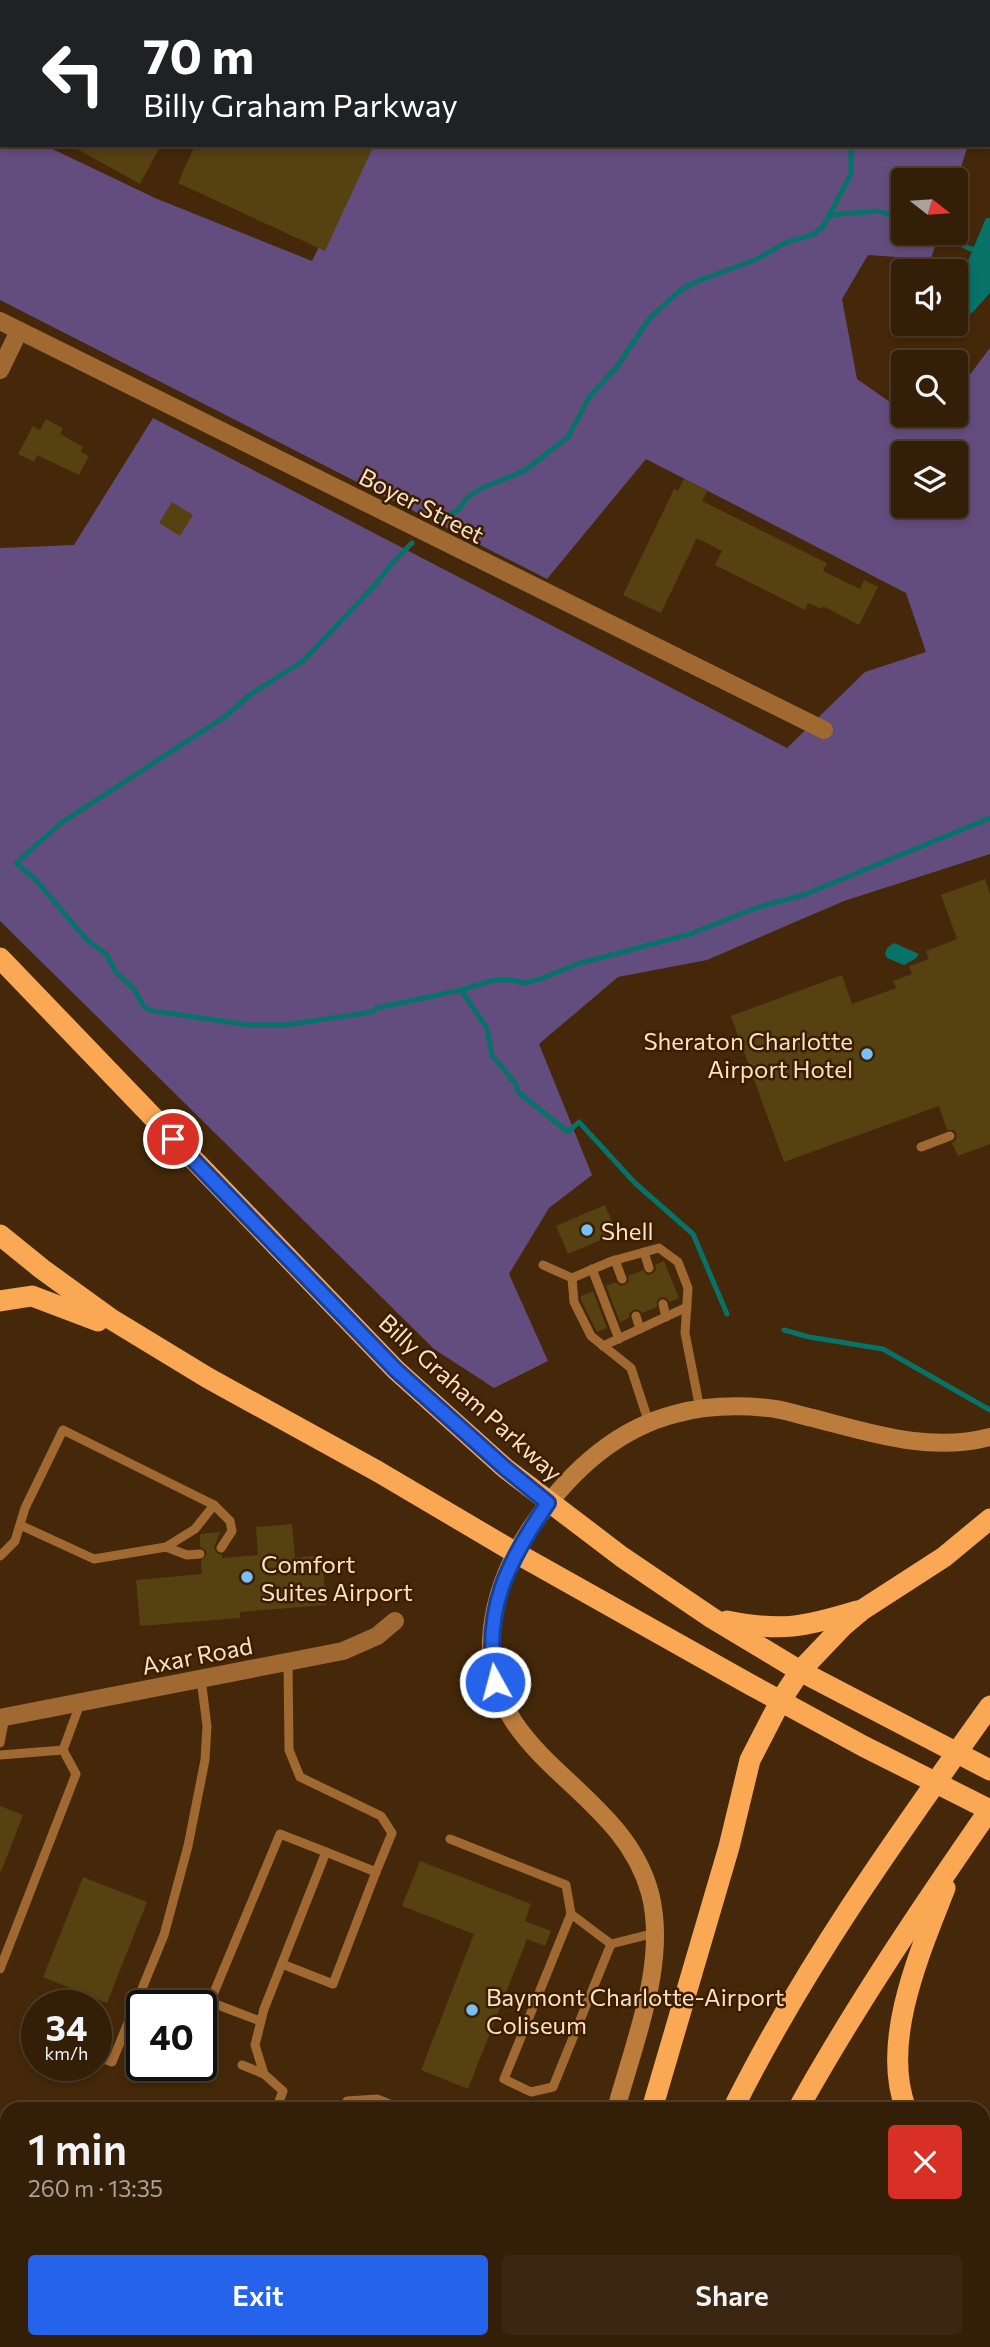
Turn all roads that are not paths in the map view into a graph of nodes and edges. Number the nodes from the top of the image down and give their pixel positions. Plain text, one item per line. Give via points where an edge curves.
1 (0, 321) edge
2 (19, 331) junction
3 (0, 370) edge
4 (824, 730) dead end
5 (0, 958) edge
6 (950, 1136) dead end
7 (921, 1147) dead end
8 (0, 1235) edge
9 (644, 1252) junction
10 (615, 1260) junction
11 (543, 1265) dead end
12 (649, 1268) dead end
13 (592, 1269) junction
14 (572, 1278) junction
15 (622, 1279) dead end
16 (0, 1301) edge
17 (663, 1304) dead end
18 (687, 1307) junction
19 (636, 1315) dead end
20 (666, 1317) junction
21 (640, 1329) junction
22 (620, 1339) junction
23 (603, 1346) junction
24 (156, 1347) junction
25 (699, 1409) junction
26 (649, 1423) junction
27 (990, 1437) edge
28 (548, 1503) junction
29 (214, 1505) junction
30 (990, 1519) edge
31 (20, 1525) junction
32 (166, 1547) junction
33 (221, 1548) dead end
34 (516, 1553) junction
35 (200, 1554) dead end
36 (0, 1556) edge
37 (862, 1610) junction
38 (712, 1618) junction
39 (396, 1621) dead end
40 (288, 1662) junction
41 (800, 1671) junction
42 (201, 1679) junction
43 (781, 1700) junction
44 (81, 1702) junction
45 (990, 1706) edge
46 (3, 1717) edge
47 (0, 1743) edge
48 (63, 1750) junction
49 (0, 1755) edge
50 (990, 1770) edge
51 (990, 1810) edge
52 (450, 1839) dead end
53 (326, 1852) junction
54 (959, 1854) junction
55 (376, 1872) junction
56 (571, 1914) junction
57 (656, 1933) junction
58 (611, 1944) junction
59 (282, 1964) junction
60 (0, 1969) edge
61 (215, 1990) edge
62 (217, 2005) edge
63 (260, 2021) junction
64 (112, 2062) edge
65 (242, 2065) dead end
66 (264, 2074) junction
67 (279, 2102) edge
68 (346, 2102) edge
69 (384, 2102) edge
70 (618, 2102) edge
71 (654, 2102) edge
72 (737, 2102) edge
73 (802, 2102) edge
74 (904, 2102) edge

1 - 2 street, Boyer Street
2 - 3 street
2 - 4 street, Boyer Street
5 - 28 highway, Billy Graham Parkway via 396,1370
6 - 7 lane
8 - 24 highway
9 - 10 lane
9 - 12 lane
9 - 18 lane via 659,1248 678,1262 688,1288
10 - 13 lane
10 - 15 lane
11 - 14 lane
13 - 14 lane
13 - 22 lane
14 - 23 lane via 574,1303 591,1336
16 - 24 highway via 32,1296
17 - 20 lane
18 - 20 lane
18 - 25 lane via 685,1333
19 - 21 lane
20 - 21 lane
21 - 22 lane
22 - 23 lane
23 - 26 lane via 631,1368
24 - 34 highway
25 - 26 street
25 - 27 street via 770,1408 930,1443
26 - 28 street via 602,1450
28 - 34 street
28 - 38 highway, Billy Graham Parkway
29 - 31 lane via 63,1430
29 - 32 lane via 195,1529
29 - 33 lane via 230,1521 232,1531
30 - 37 highway via 924,1571
31 - 32 lane via 94,1559
31 - 36 lane via 15,1541
32 - 35 lane via 187,1555
34 - 43 highway
34 - 57 street via 498,1598 492,1629 495,1682 504,1708 529,1744 622,1836 649,1889
37 - 38 highway via 788,1628
37 - 41 highway
38 - 41 highway, Billy Graham Parkway
39 - 40 street, Axar Road via 377,1636 342,1651
40 - 42 street, Axar Road
40 - 55 lane via 289,1750 300,1777 381,1816 392,1833
41 - 43 highway
41 - 50 highway, Billy Graham Parkway
42 - 44 street, Axar Road
42 - 64 lane via 207,1726 205,1760 174,1903
43 - 51 highway
43 - 71 highway via 750,1760
44 - 46 street, Axar Road
44 - 48 lane
45 - 72 highway via 832,1937
46 - 47 lane
48 - 49 lane
48 - 60 lane via 76,1774
51 - 54 highway
52 - 56 lane via 566,1885
53 - 55 lane
53 - 59 lane
53 - 61 lane via 280,1834
54 - 73 highway via 874,1980
54 - 74 highway via 931,1923 899,2032 898,2072
55 - 59 lane via 333,1984
56 - 58 lane
56 - 58 lane via 504,2079 531,2092 553,2087
57 - 58 lane
57 - 70 street via 648,1992
59 - 63 lane
62 - 63 lane
63 - 66 lane via 255,2045
65 - 66 lane
66 - 67 lane via 283,2091
68 - 69 lane

